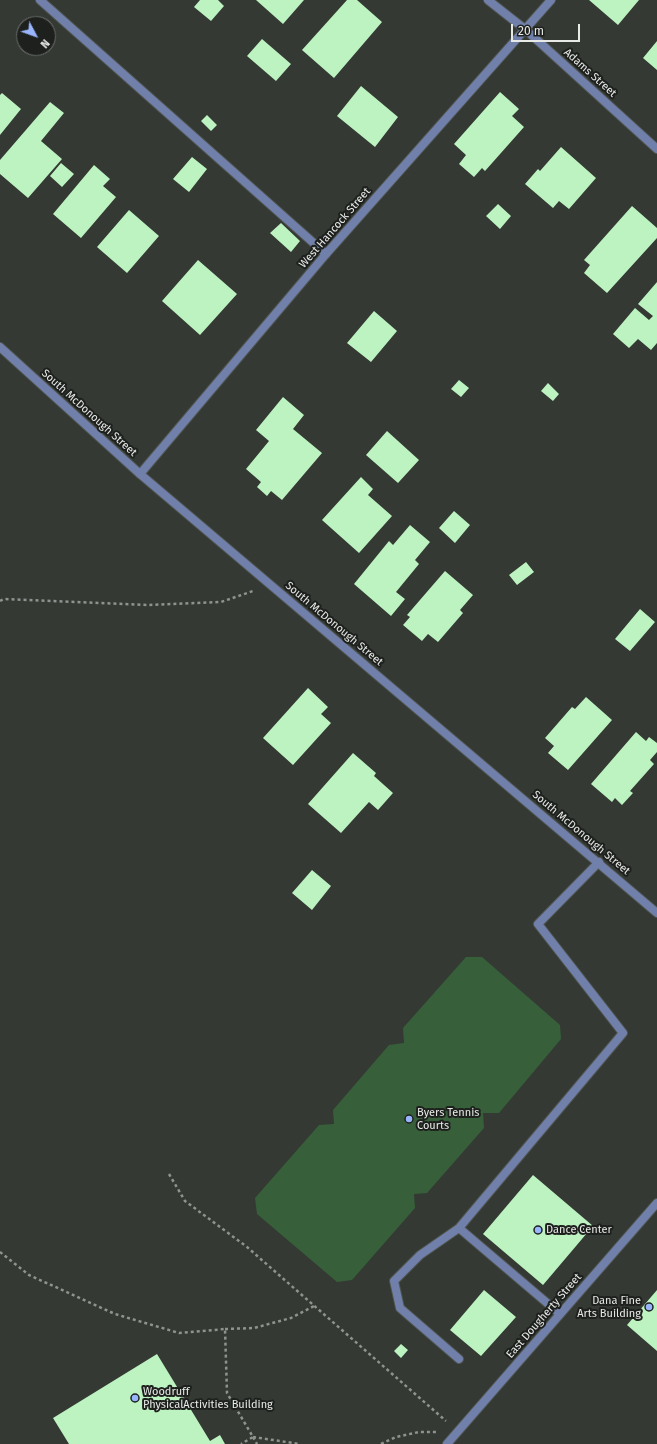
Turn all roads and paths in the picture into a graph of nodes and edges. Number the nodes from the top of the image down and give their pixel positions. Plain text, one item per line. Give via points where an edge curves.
1 (40, 0) edge
2 (488, 0) edge
3 (551, 0) edge
4 (526, 30) junction
5 (657, 149) edge
6 (326, 254) junction
7 (0, 347) edge
8 (140, 474) junction
9 (271, 585) junction
10 (0, 600) edge
11 (599, 862) junction
12 (657, 913) edge
13 (169, 1174) dead end
14 (657, 1203) edge
15 (459, 1228) junction
16 (0, 1252) edge
17 (314, 1306) junction
18 (560, 1314) junction
19 (225, 1329) junction
20 (459, 1359) dead end
21 (458, 1432) junction
22 (253, 1437) junction
23 (241, 1444) edge
24 (257, 1444) edge
25 (300, 1444) edge
26 (381, 1444) edge
27 (447, 1444) edge

1 - 6 street
2 - 4 street, Adams Street
3 - 4 street, West Hancock Street
4 - 5 street, Adams Street
4 - 6 street, West Hancock Street
6 - 8 street, West Hancock Street
7 - 8 street, South McDonough Street
8 - 9 street, South McDonough Street
9 - 10 path via 221,602 148,605
9 - 11 street, South McDonough Street
11 - 12 street, South McDonough Street
11 - 15 street via 538,924 623,1033
13 - 17 path via 185,1201 247,1247
14 - 18 street, East Dougherty Street
15 - 18 street
15 - 20 street via 420,1255 394,1281 400,1308
16 - 19 path via 29,1275 115,1314 179,1333
17 - 19 path via 290,1318 254,1328
17 - 21 path
18 - 21 street, East Dougherty Street
19 - 22 path via 228,1393
21 - 26 path via 419,1432 396,1437
21 - 27 street, East Dougherty Street
22 - 23 path
22 - 24 path
22 - 25 path

